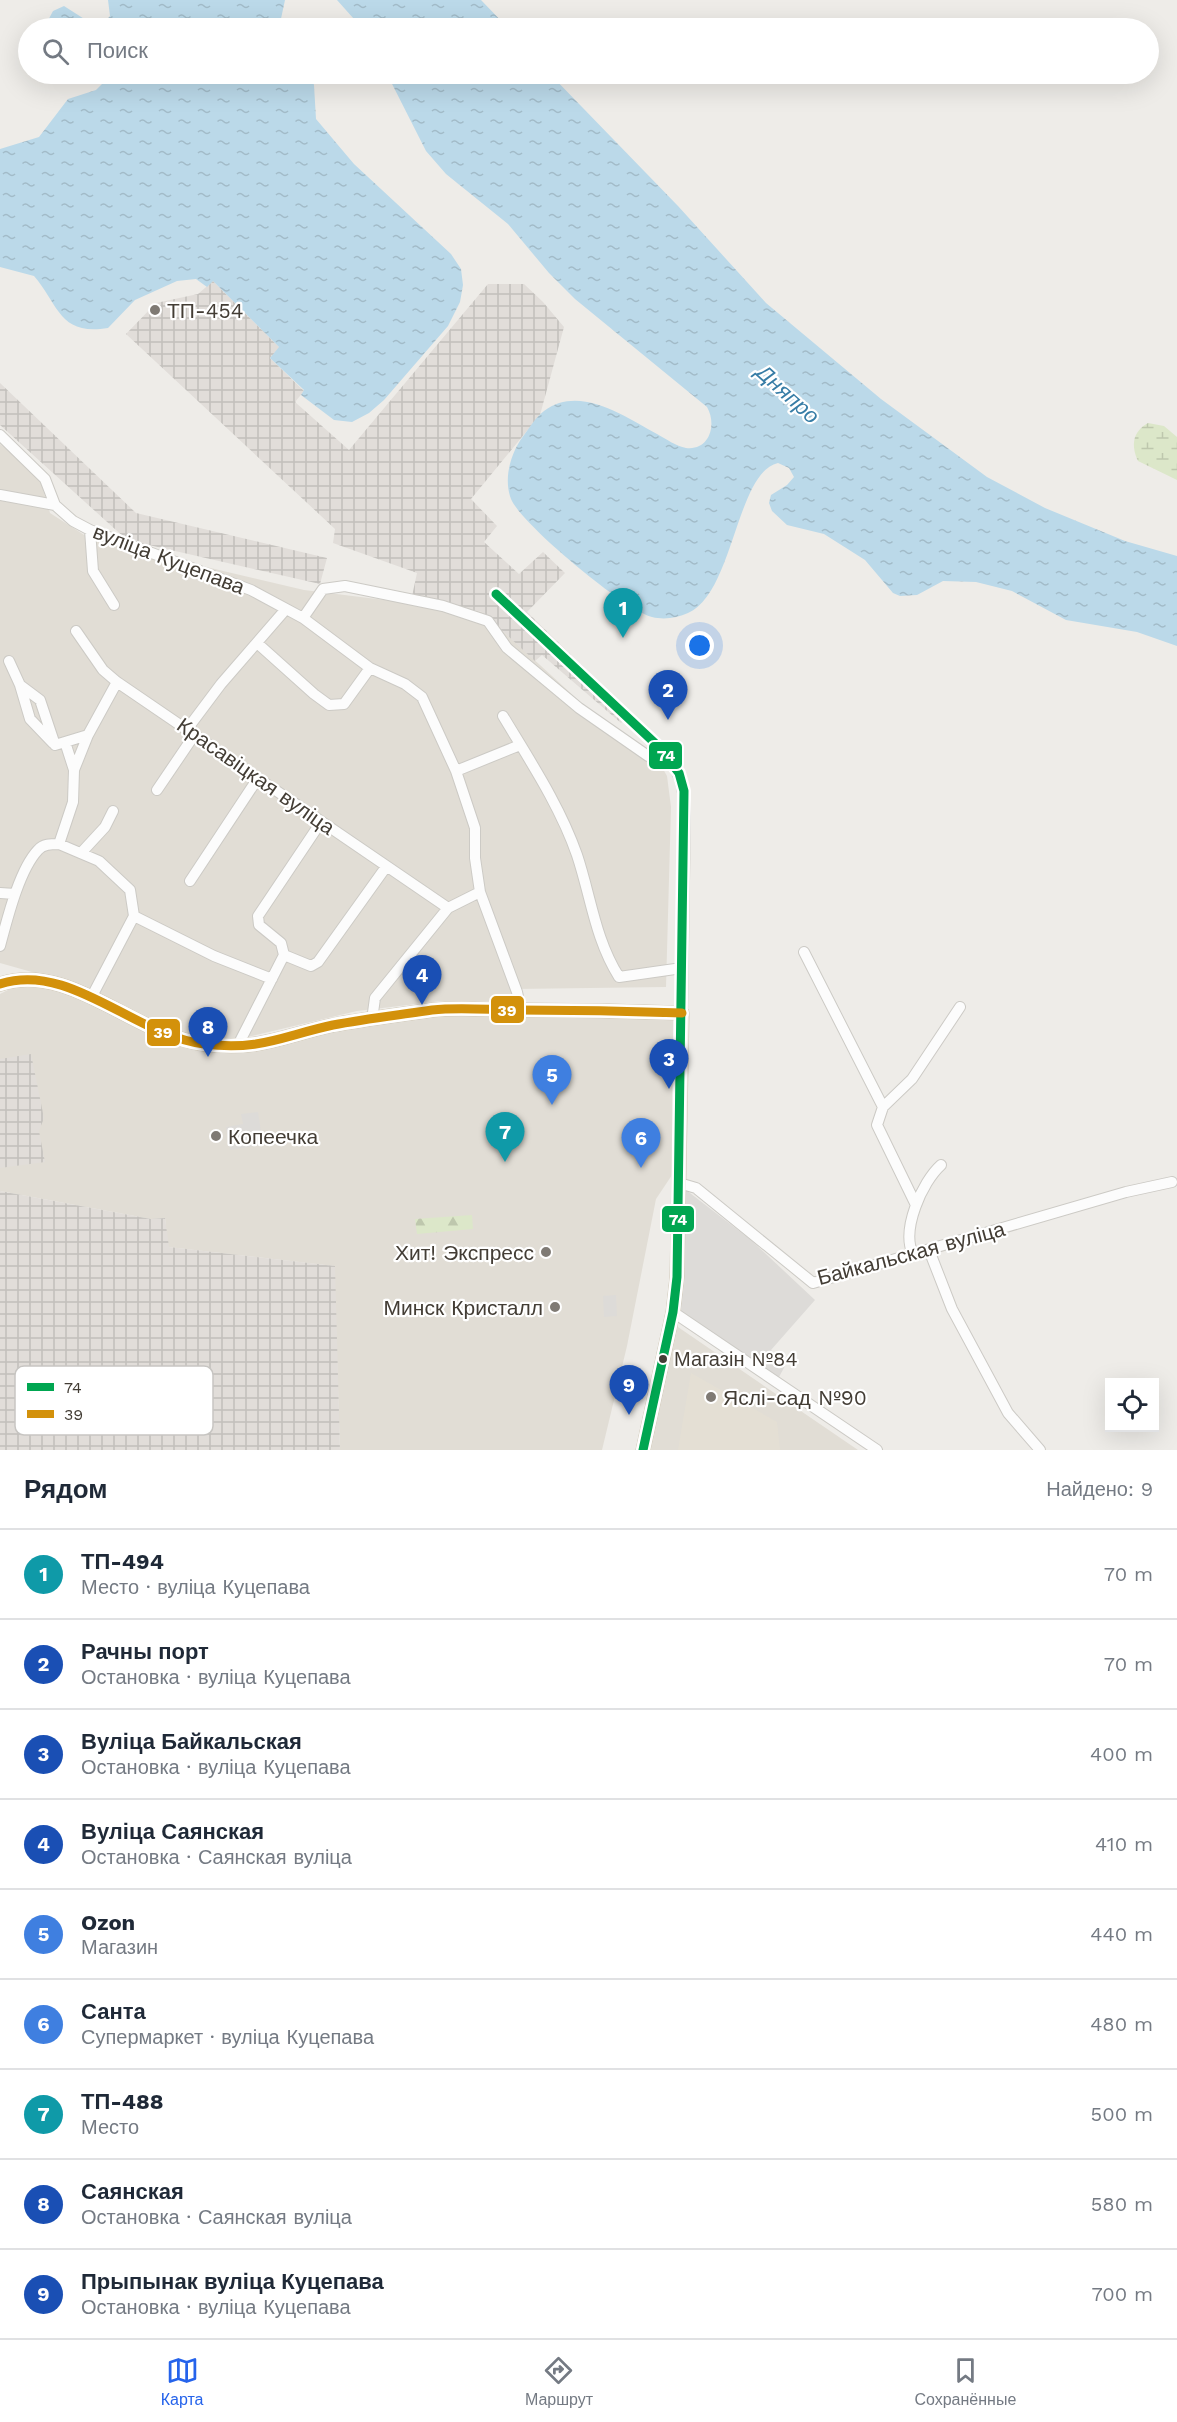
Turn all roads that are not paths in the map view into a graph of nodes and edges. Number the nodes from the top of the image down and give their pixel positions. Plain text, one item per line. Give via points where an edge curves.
1 (0, 435) edge
2 (0, 495) edge
3 (55, 505) junction
4 (90, 530) junction
5 (496, 594) dead end
6 (114, 605) dead end
7 (286, 609) junction
8 (303, 618) junction
9 (76, 632) dead end
10 (257, 643) junction
11 (9, 661) dead end
12 (370, 668) junction
13 (117, 682) junction
14 (503, 716) dead end
15 (191, 731) junction
16 (88, 735) junction
17 (60, 743) junction
18 (520, 745) junction
19 (672, 762) junction
20 (74, 770) junction
21 (456, 771) junction
22 (258, 778) junction
23 (157, 790) dead end
24 (112, 811) dead end
25 (321, 822) junction
26 (59, 844) junction
27 (81, 853) junction
28 (386, 867) junction
29 (190, 881) dead end
30 (480, 892) junction
31 (0, 893) edge
32 (15, 894) junction
33 (448, 908) junction
34 (134, 916) junction
35 (0, 946) edge
36 (804, 952) dead end
37 (284, 955) junction
38 (682, 969) junction
39 (272, 979) junction
40 (4, 980) edge
41 (91, 998) junction
42 (960, 1007) dead end
43 (521, 1010) junction
44 (682, 1012) junction
45 (372, 1020) junction
46 (237, 1047) junction
47 (883, 1107) junction
48 (941, 1164) dead end
49 (1172, 1182) dead end
50 (679, 1183) junction
51 (916, 1205) junction
52 (929, 1250) junction
53 (913, 1254) junction
54 (673, 1312) junction
55 (643, 1450) edge
56 (877, 1450) edge
57 (1040, 1450) edge

1 - 3 street via 45,478
2 - 3 street
3 - 4 street, вуліца Куцепава
4 - 6 street via 93,571
4 - 7 street, вуліца Куцепава via 251,590
5 - 19 street
7 - 8 street
7 - 10 street
8 - 12 street
8 - 19 street via 323,589 345,586 443,606 488,621 507,648 579,708 648,756
9 - 13 street, Красавіцкая вуліца via 103,670
10 - 12 street via 329,705 344,704
10 - 15 street via 221,684
11 - 17 street via 20,685 40,700
12 - 21 street via 405,684 422,697
13 - 15 street, Красавіцкая вуліца
13 - 16 street
14 - 18 street
15 - 22 street, Красавіцкая вуліца
15 - 23 street
16 - 17 street
16 - 20 street
17 - 20 street
18 - 21 street
18 - 38 street via 553,801 577,855 607,958 619,977
19 - 38 street via 681,779 685,803
20 - 26 street via 73,802
21 - 30 street via 475,828 474,858
22 - 25 street, Красавіцкая вуліца
22 - 29 street
24 - 27 street via 105,827
25 - 28 street, Красавіцкая вуліца
25 - 37 street via 258,916 259,925 281,944
26 - 27 street
26 - 32 street via 38,850
27 - 34 street via 99,861 130,890
28 - 33 street, Красавіцкая вуліца
28 - 37 street via 318,962 311,966
30 - 33 street
30 - 43 street
31 - 32 street
32 - 35 street
33 - 45 street via 375,998
34 - 39 street via 214,956
34 - 41 street
36 - 47 street
37 - 39 street
38 - 44 street
39 - 46 street
40 - 41 main road via 46,981
41 - 46 main road via 189,1041
42 - 47 street via 912,1079
43 - 44 main road
43 - 45 main road via 435,1010
44 - 50 main road
45 - 46 main road via 332,1026 279,1042
47 - 51 street via 877,1125
48 - 51 street via 929,1176
49 - 52 street, Байкальская вуліца
50 - 53 street, Байкальская вуліца via 696,1188 813,1283
50 - 54 main road
51 - 53 street via 908,1244
52 - 53 street, Байкальская вуліца
52 - 57 street via 952,1309 1008,1413
54 - 55 main road
54 - 56 street

